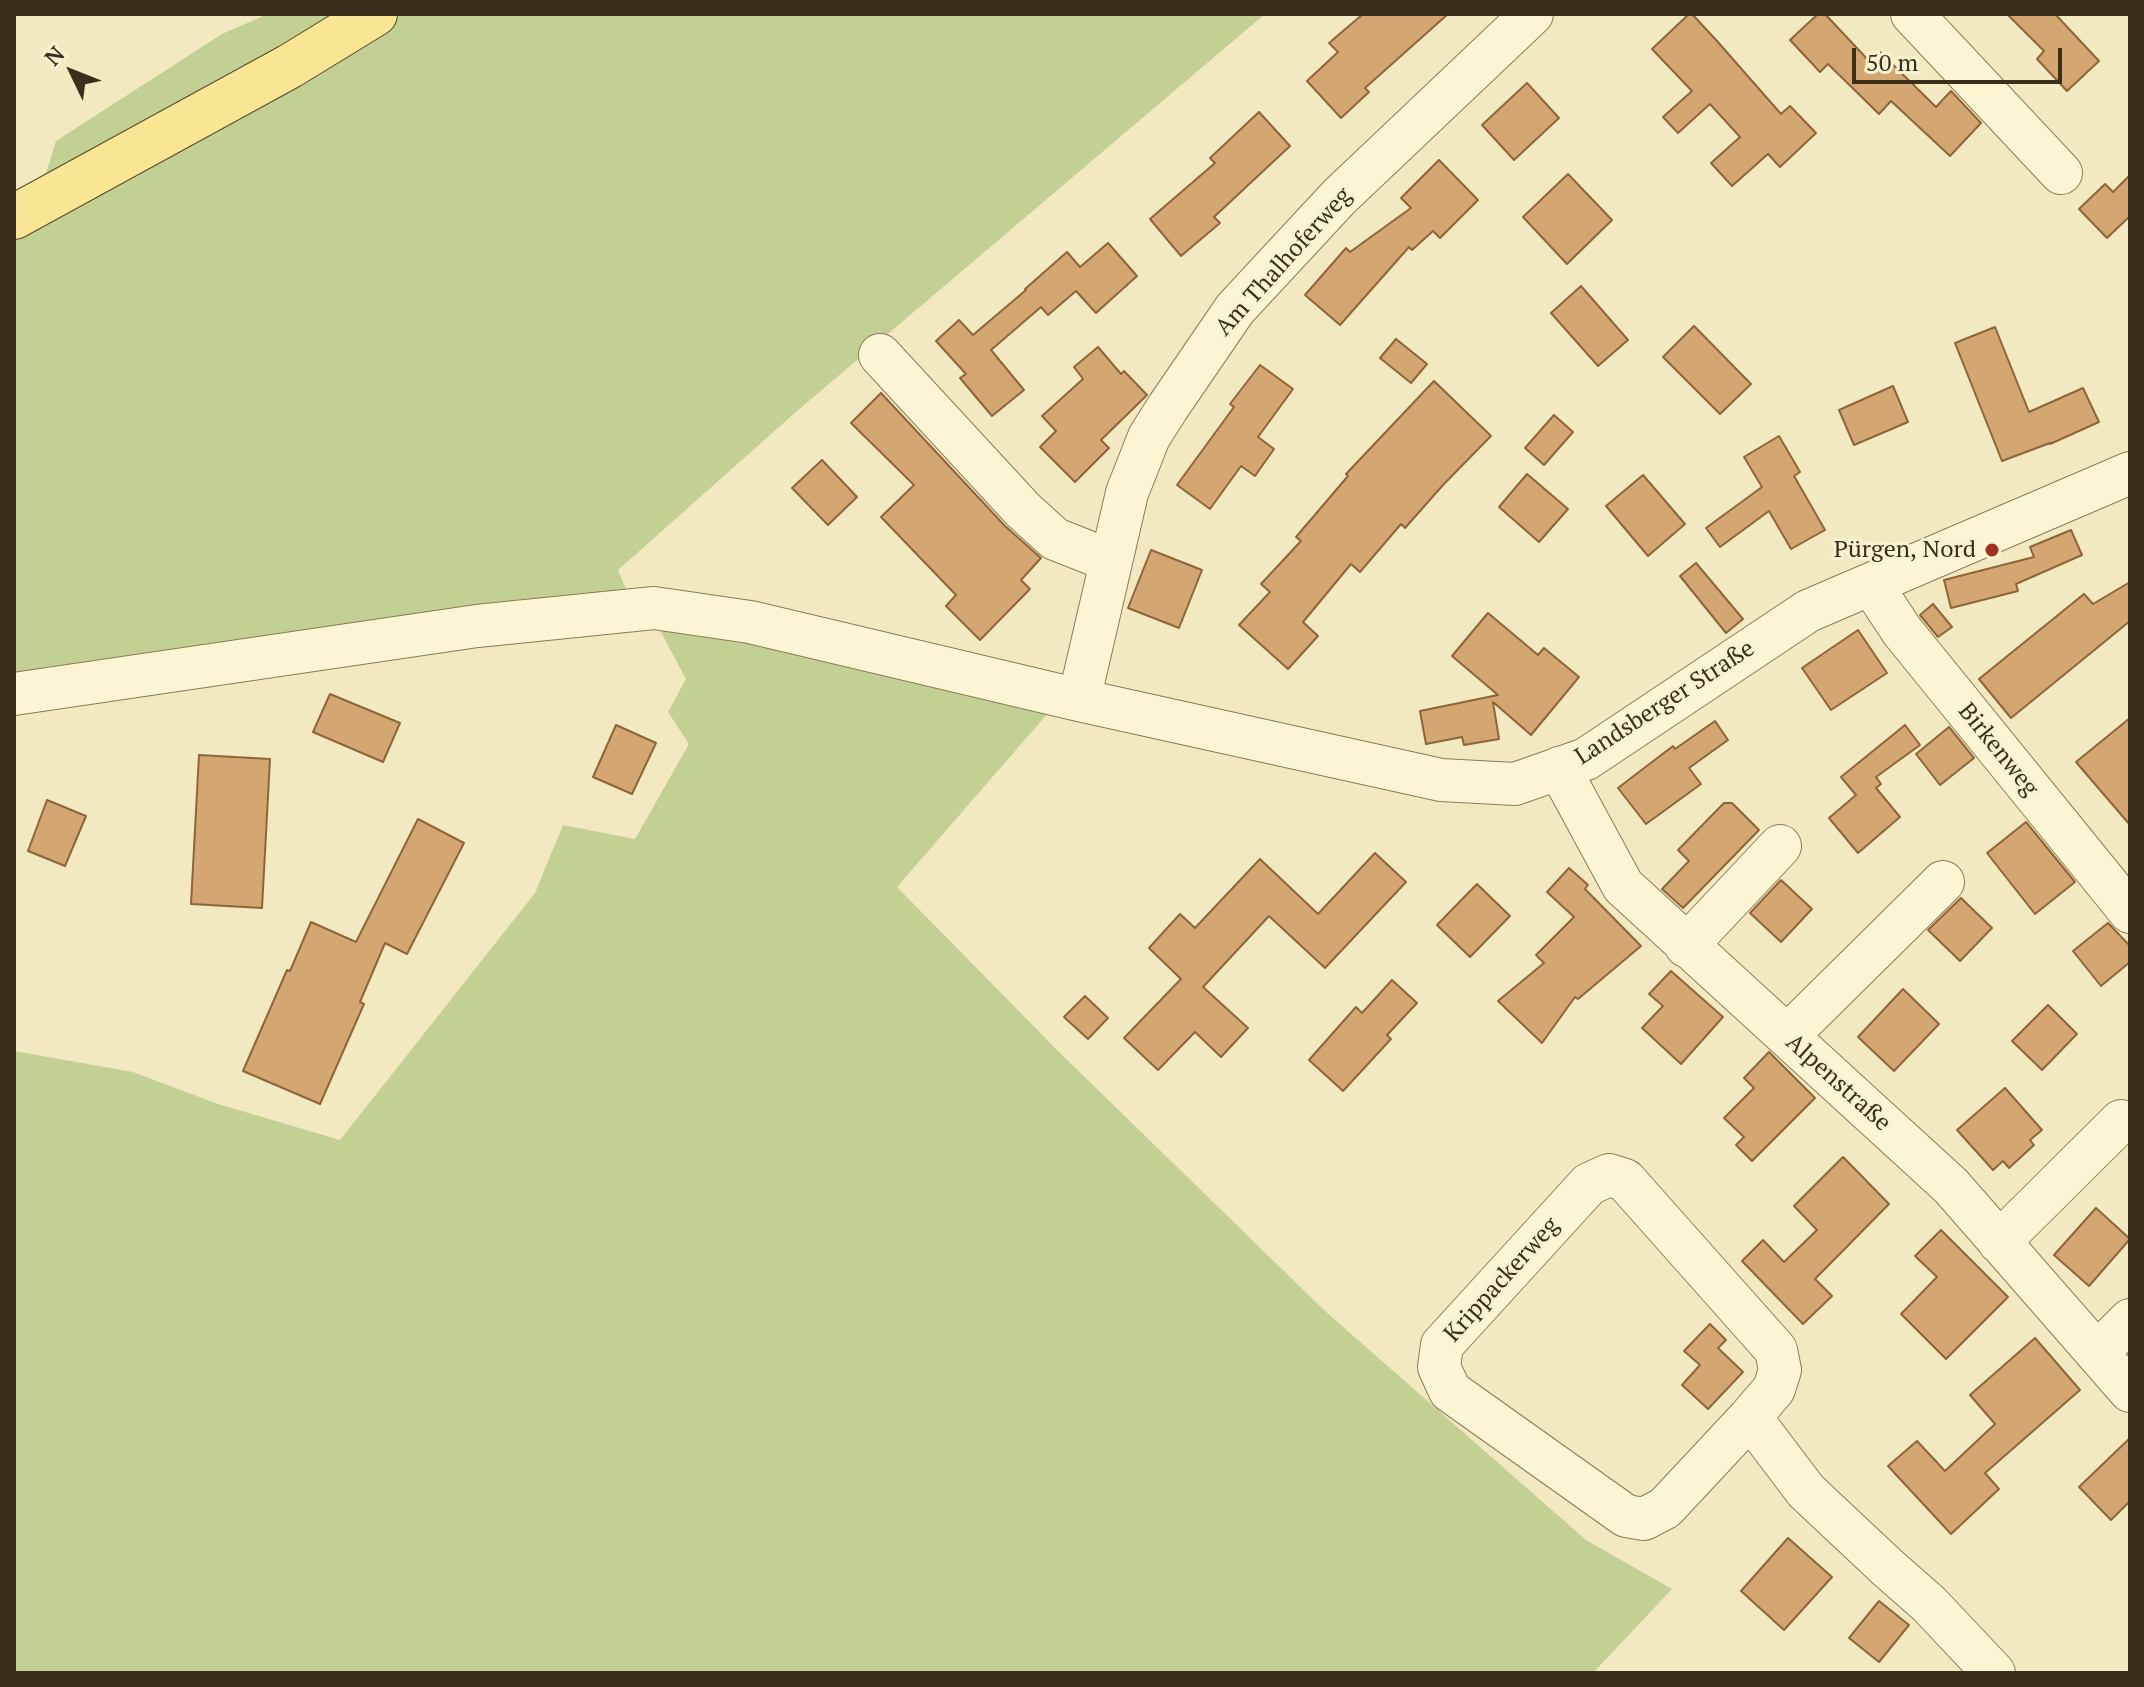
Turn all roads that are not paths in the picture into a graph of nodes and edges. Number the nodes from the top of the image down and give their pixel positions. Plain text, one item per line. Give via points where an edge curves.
1 (375, 14) edge
2 (1532, 14) edge
3 (1912, 14) edge
4 (2061, 173) dead end
5 (14, 217) edge
6 (880, 355) dead end
7 (2130, 473) edge
8 (1111, 561) junction
9 (1871, 584) junction
10 (14, 694) edge
11 (1079, 700) junction
12 (1559, 768) junction
13 (1780, 846) dead end
14 (1943, 882) dead end
15 (2130, 912) edge
16 (1686, 946) junction
17 (1787, 1036) junction
18 (2121, 1121) dead end
19 (1999, 1242) junction
20 (2130, 1320) edge
21 (2097, 1353) junction
22 (2130, 1391) edge
23 (1750, 1417) junction
24 (1994, 1673) edge

1 - 5 main road
2 - 8 street, Am Thalhoferweg via 1339,197 1235,309 1149,437 1127,493
3 - 4 street
6 - 8 street via 1055,539
7 - 9 street, Landsberger Straße
8 - 11 street, Am Thalhoferweg
9 - 12 street, Landsberger Straße via 1808,611 1586,759
9 - 15 street, Birkenweg via 1902,631
10 - 11 street, Landsberger Straße via 477,626 654,608 750,622
11 - 12 street, Landsberger Straße via 1441,780 1515,784
12 - 16 street, Alpenstraße via 1623,886
13 - 16 street
14 - 17 street
16 - 17 street, Alpenstraße
17 - 19 street, Alpenstraße via 1951,1186
18 - 19 street
19 - 21 street, Alpenstraße
20 - 21 street
21 - 22 street, Alpenstraße
23 - 23 street, Krippackerweg via 1774,1389 1780,1370 1776,1350 1625,1180 1609,1175 1589,1184 1442,1345 1439,1367 1450,1391 1626,1516 1644,1519 1665,1508
23 - 24 street via 1806,1491 1929,1604

